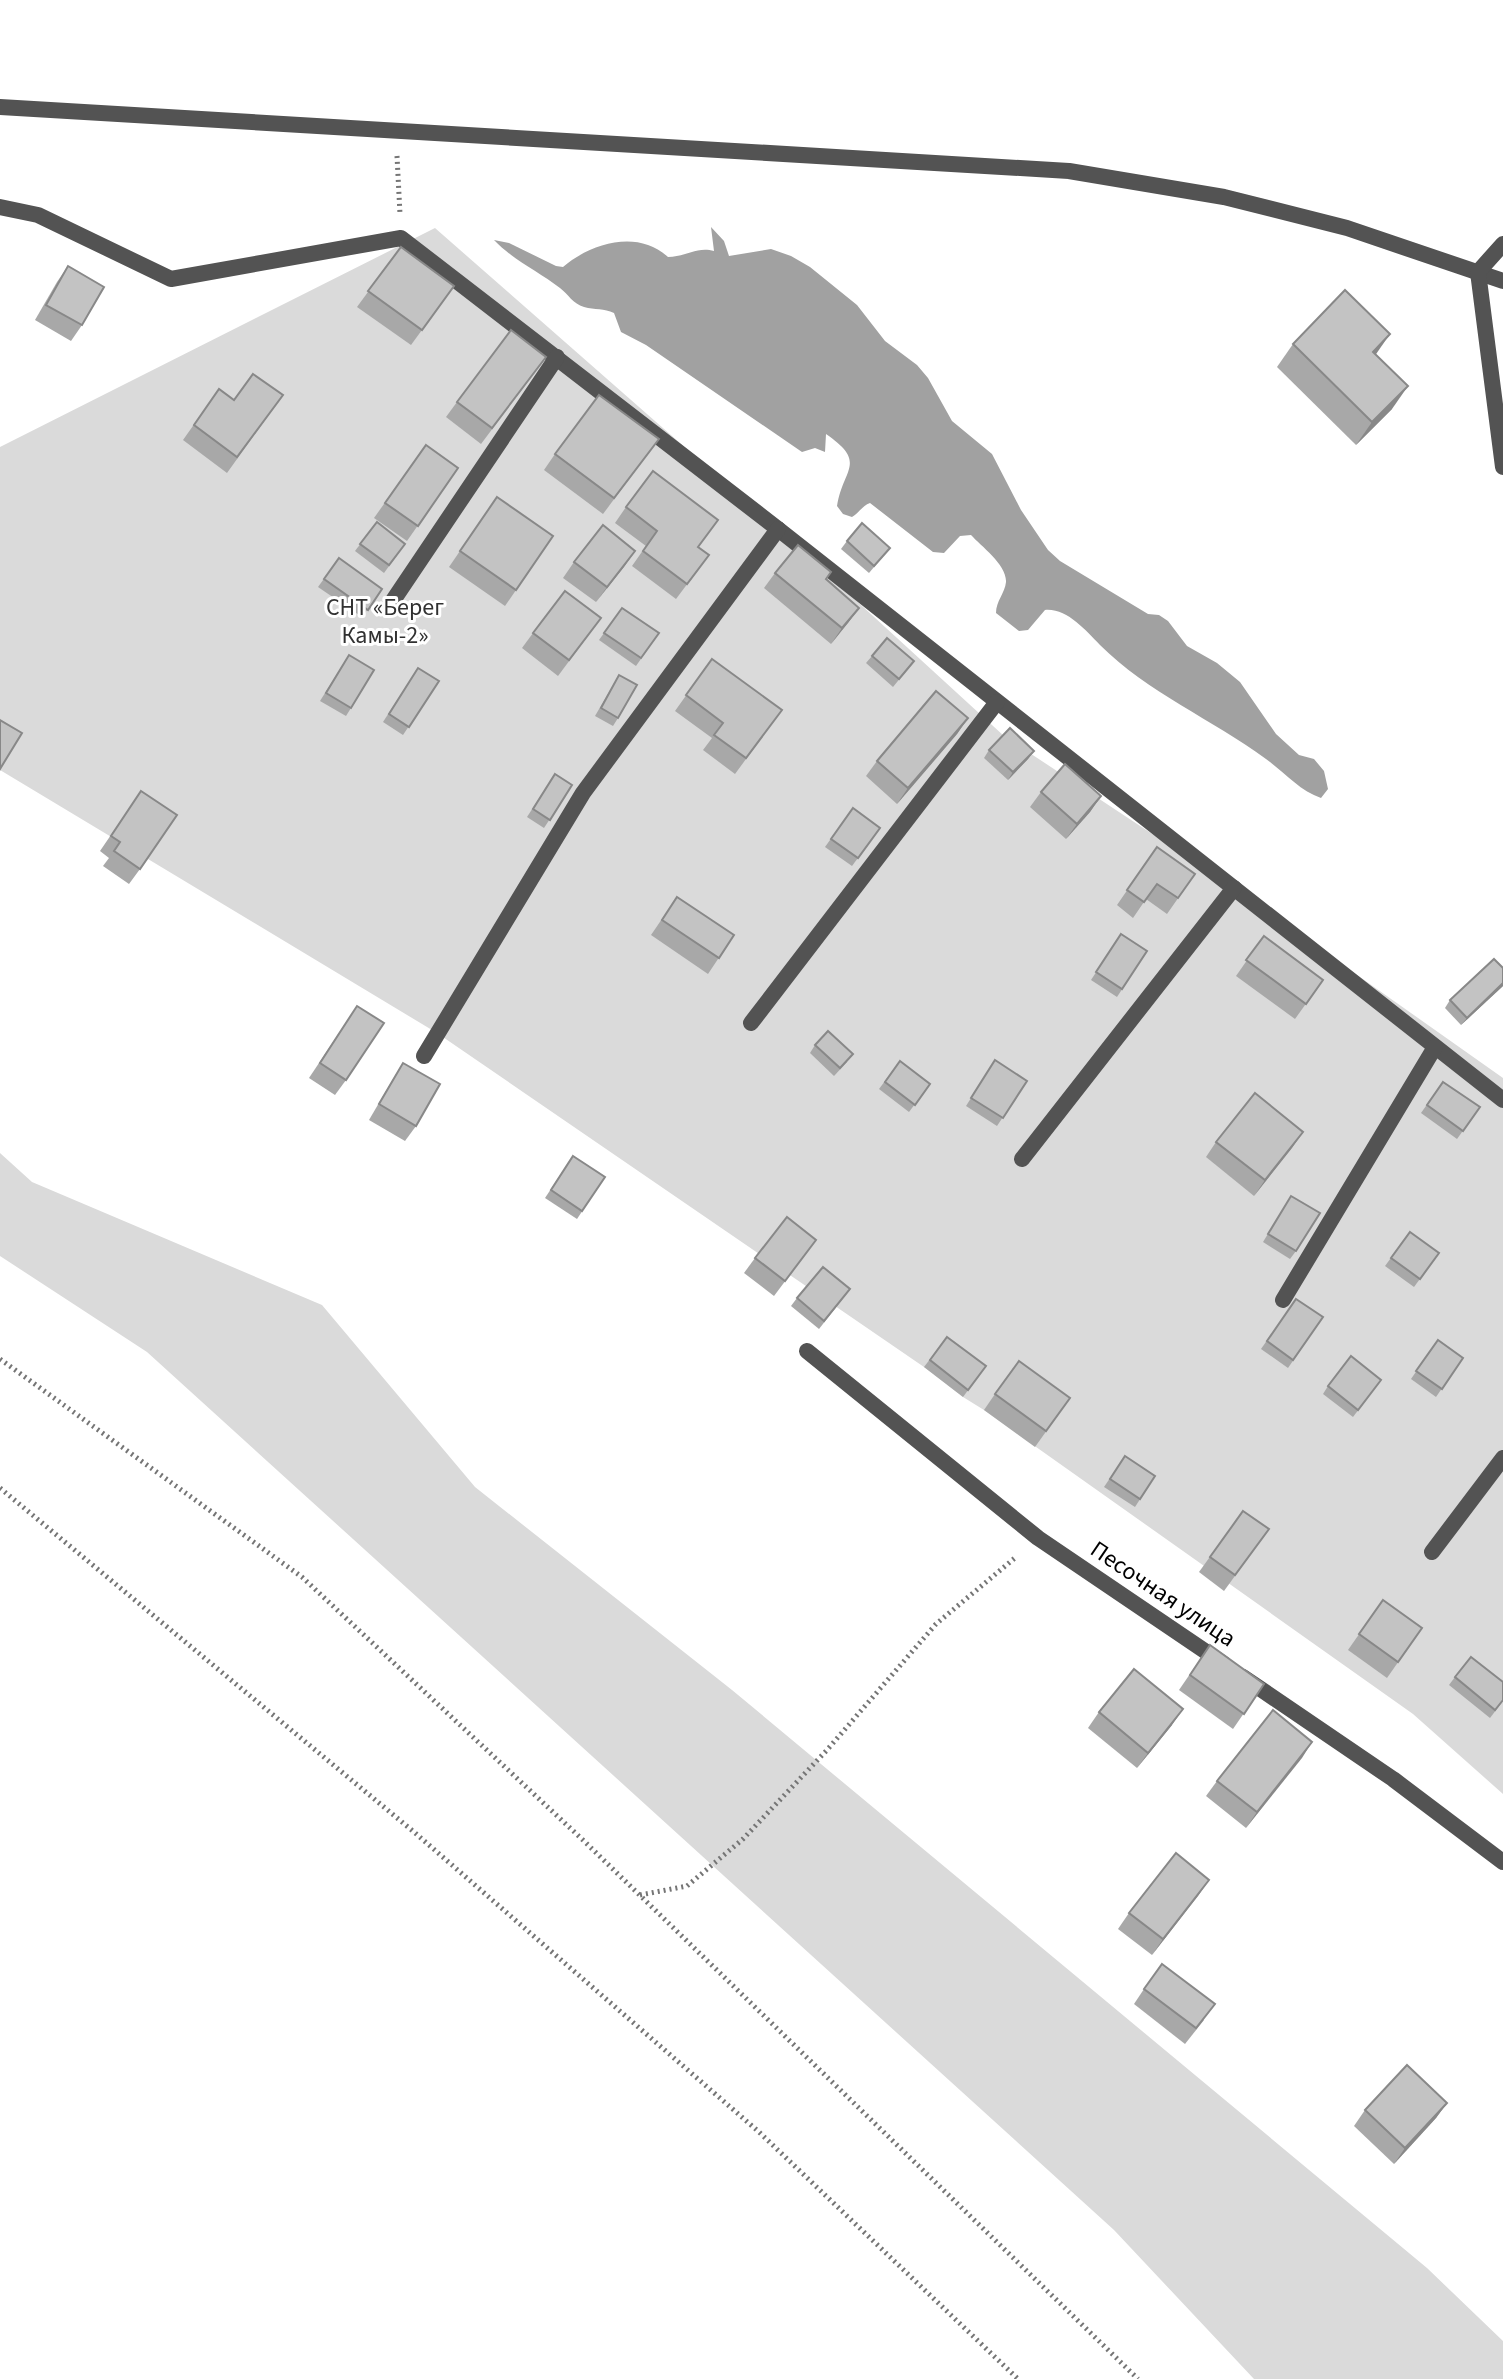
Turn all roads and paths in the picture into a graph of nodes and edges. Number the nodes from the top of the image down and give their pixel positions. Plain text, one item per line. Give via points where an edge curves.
1 (0, 107) edge
2 (396, 129) junction
3 (0, 207) edge
4 (401, 238) junction
5 (1503, 244) edge
6 (1478, 272) junction
7 (1503, 281) edge
8 (557, 357) junction
9 (1503, 467) edge
10 (778, 529) junction
11 (388, 608) dead end
12 (997, 702) junction
13 (1234, 888) junction
14 (751, 1023) dead end
15 (1435, 1047) junction
16 (424, 1056) dead end
17 (1503, 1100) edge
18 (1022, 1159) dead end
19 (1283, 1300) dead end
20 (807, 1351) dead end
21 (0, 1359) edge
22 (1503, 1458) edge
23 (0, 1488) edge
24 (1038, 1538) junction
25 (1432, 1552) dead end
26 (1503, 1862) edge
27 (639, 1895) junction
28 (1018, 2379) edge
29 (1138, 2379) edge

1 - 2 lane
2 - 4 path
2 - 6 lane via 1069,171 1240,201 1347,228
3 - 4 lane via 38,215 171,279
4 - 8 lane
5 - 6 lane
6 - 7 lane
6 - 9 lane
8 - 10 lane
8 - 11 lane
10 - 12 lane
10 - 16 lane via 583,793
12 - 13 lane
12 - 14 lane
13 - 15 lane
13 - 18 lane
15 - 17 lane
15 - 19 lane
20 - 24 lane, Песочная улица
21 - 27 path via 302,1577
22 - 25 lane
23 - 28 path via 414,1832 759,2132
24 - 26 lane, Песочная улица via 1393,1779
24 - 27 path via 936,1624 743,1839 687,1886
27 - 29 path

